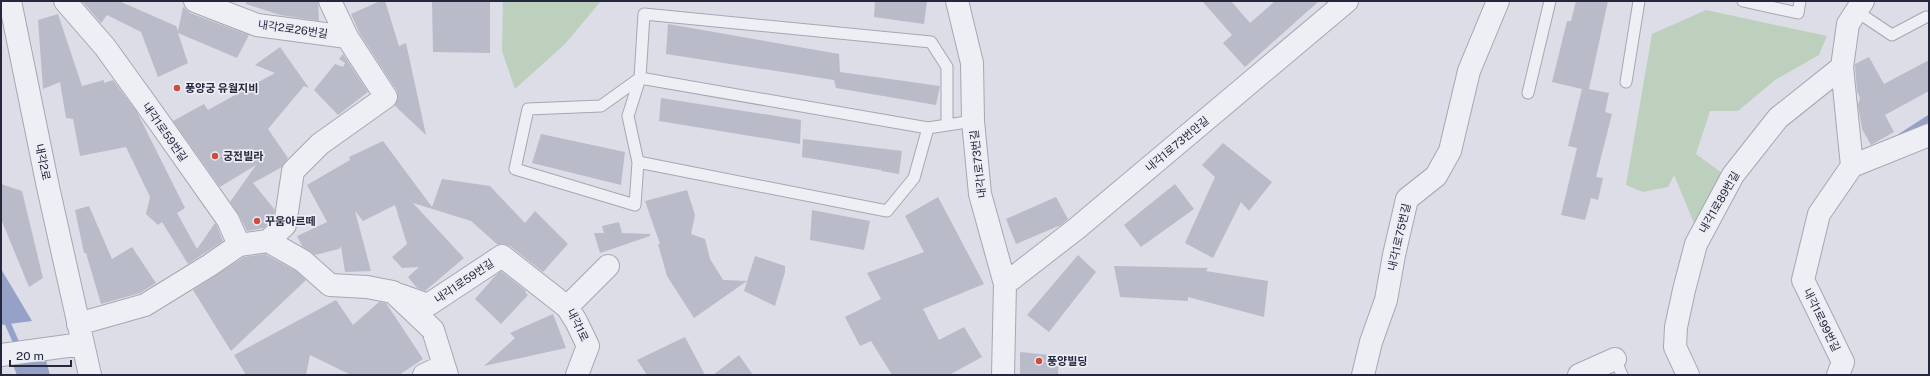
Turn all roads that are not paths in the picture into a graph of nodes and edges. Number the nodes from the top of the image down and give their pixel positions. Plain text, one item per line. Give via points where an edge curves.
1 (10, 1) edge
2 (65, 1) edge
3 (195, 1) edge
4 (330, 1) edge
5 (957, 1) edge
6 (1347, 1) edge
7 (1498, 1) edge
8 (1550, 1) edge
9 (1639, 1) edge
10 (1743, 1) edge
11 (1800, 1) edge
12 (1860, 6) edge
13 (1926, 17) dead end
14 (348, 37) junction
15 (1842, 67) junction
16 (640, 78) junction
17 (1626, 82) dead end
18 (1528, 93) dead end
19 (973, 121) junction
20 (947, 125) junction
21 (928, 128) junction
22 (1929, 135) edge
23 (638, 162) junction
24 (1852, 166) junction
25 (268, 240) junction
26 (239, 245) junction
27 (608, 266) dead end
28 (1005, 284) junction
29 (393, 292) junction
30 (567, 307) junction
31 (80, 334) junction
32 (4, 355) edge
33 (1619, 367) edge
34 (438, 372) edge
35 (90, 375) edge
36 (577, 375) edge
37 (1004, 375) edge
38 (1362, 375) edge
39 (1579, 375) edge
40 (1688, 375) edge
41 (1838, 375) edge

1 - 31 street, 내각2로
2 - 26 street, 내각1로59번길 via 105,47 228,220
3 - 14 street, 내각2로26번길 via 257,25
4 - 14 street
5 - 19 street, 내각1로73번길 via 972,63
6 - 28 street, 내각1로73번안길 via 1076,229
7 - 38 street, 내각1로75번길 via 1469,71 1450,151 1436,176 1407,199 1386,300 1370,342
8 - 18 lane
9 - 17 lane
10 - 11 lane via 1798,13
12 - 13 lane via 1892,35
12 - 15 street via 1848,24
14 - 25 street via 386,97 320,144 293,171 284,225
15 - 24 street
15 - 40 street, 내각1로89번길 via 1778,118 1733,175 1696,244 1677,320 1675,347
16 - 20 lane via 644,14 932,42 947,67
16 - 21 lane
16 - 23 lane via 628,116
16 - 23 lane via 601,106 528,109 515,169 635,205
19 - 20 lane
19 - 28 street, 내각1로73번길 via 980,194
20 - 21 lane
21 - 23 lane via 914,178 887,211
22 - 24 street
24 - 41 street, 내각1로99번길 via 1818,214 1803,280 1843,362
25 - 26 street
25 - 29 street, 내각1로59번길 via 304,261 330,285 367,287
26 - 31 street via 145,305
27 - 30 street, 내각1로
28 - 37 street, 내각1로73번길
29 - 30 street, 내각1로59번길 via 428,306 502,256
29 - 34 street via 433,330
30 - 36 street, 내각1로 via 588,346
31 - 32 street via 56,348
31 - 35 street, 내각2로
33 - 39 street

